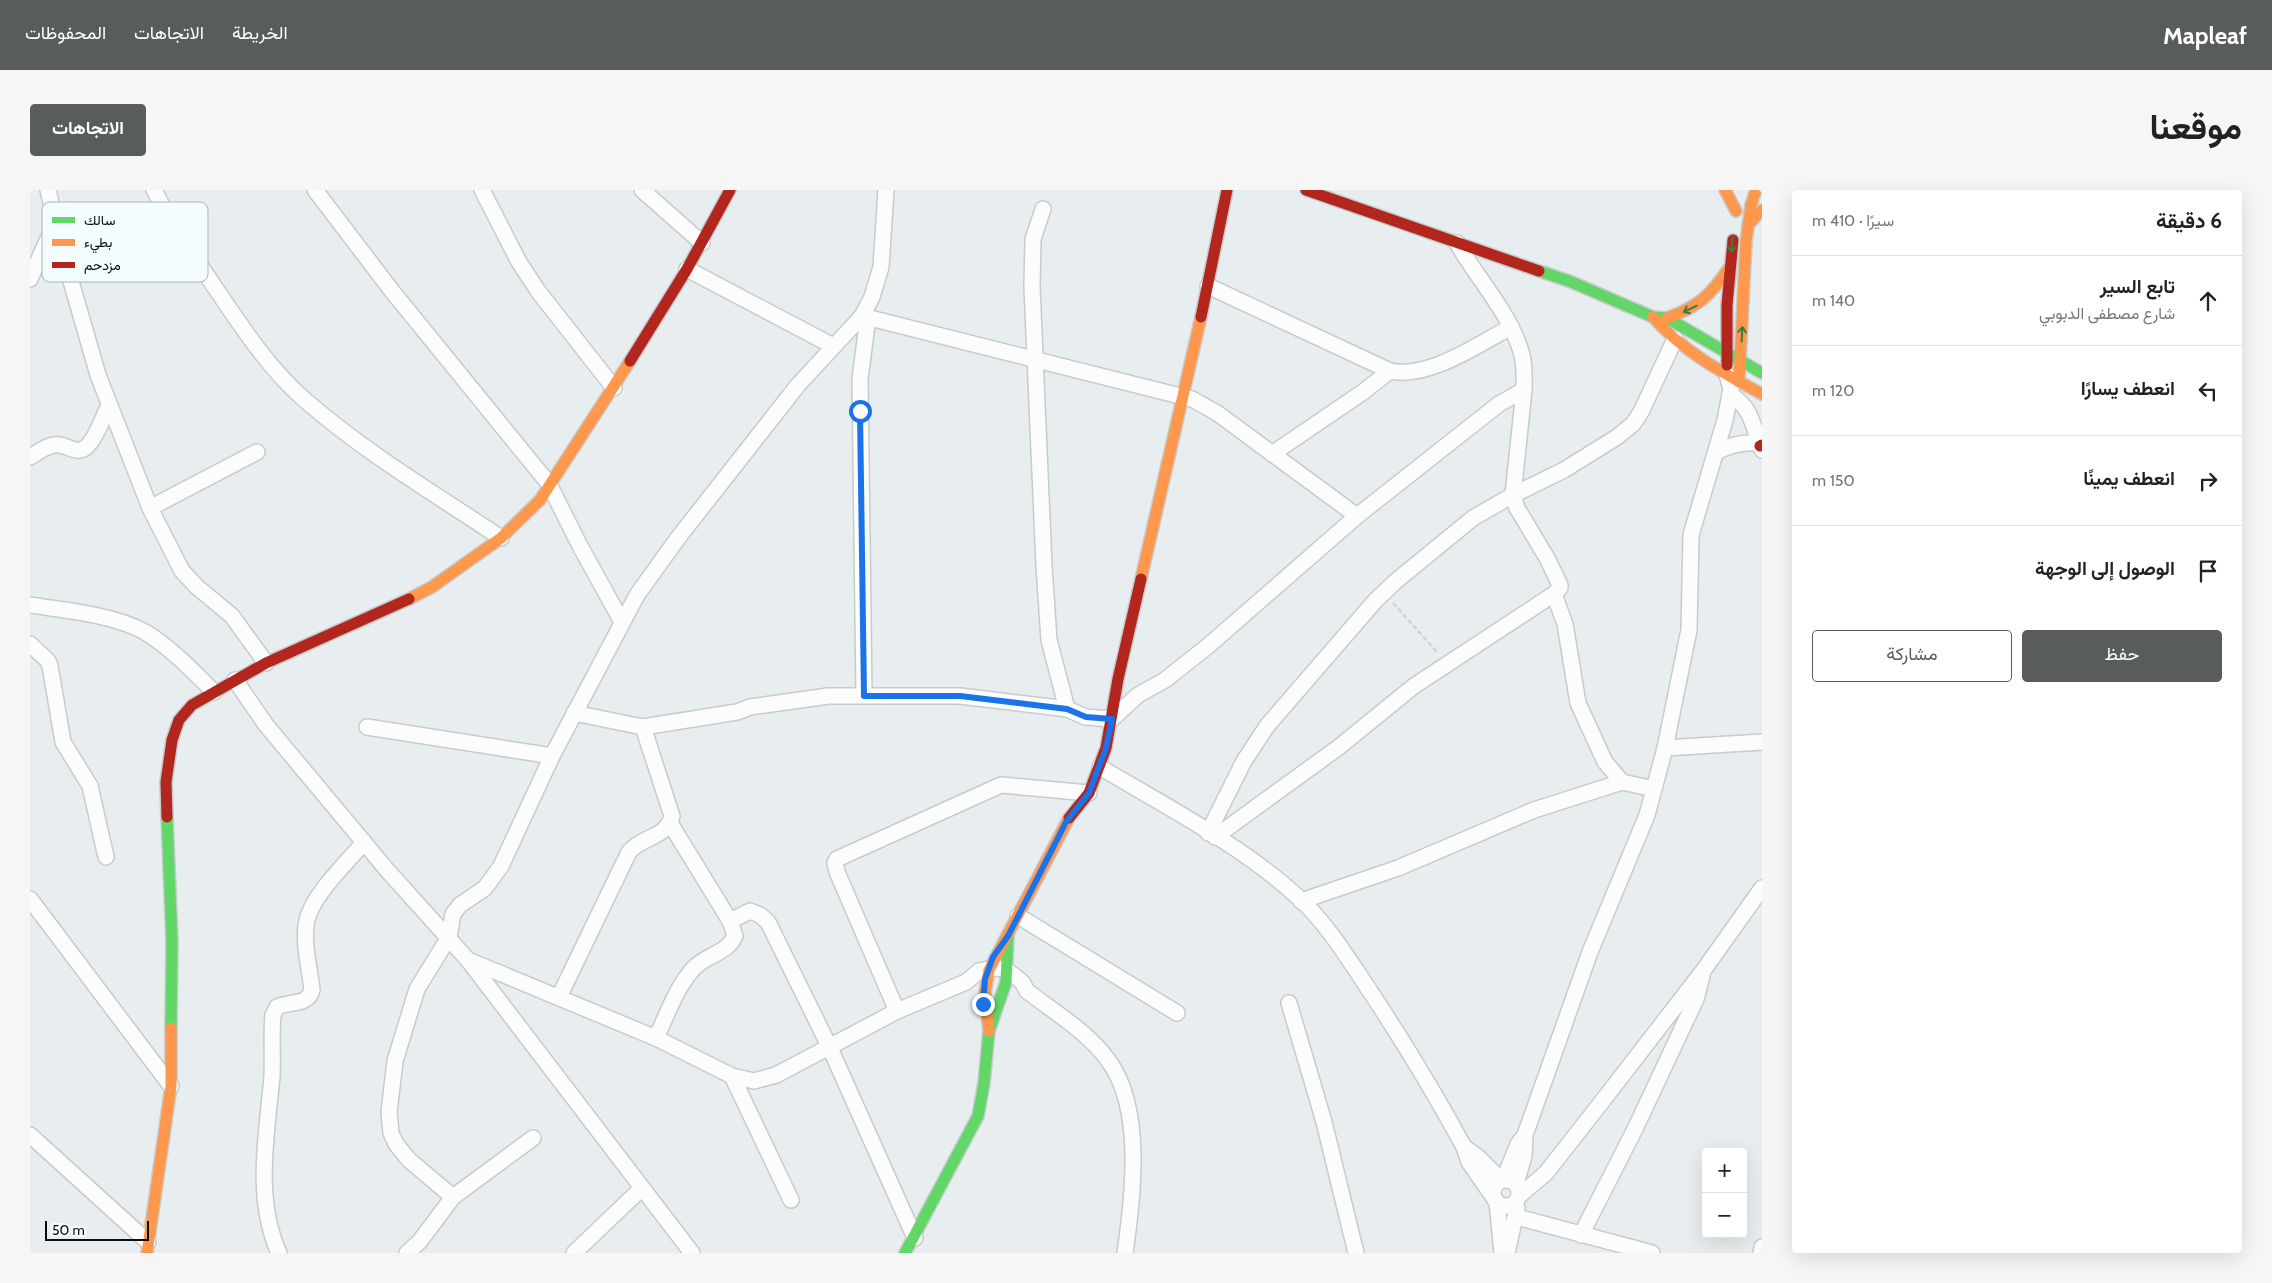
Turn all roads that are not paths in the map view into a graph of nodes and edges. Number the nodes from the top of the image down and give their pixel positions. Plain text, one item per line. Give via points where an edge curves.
1 (154, 190) edge
2 (315, 190) edge
3 (482, 190) edge
4 (642, 190) edge
5 (730, 190) edge
6 (886, 190) edge
7 (1227, 190) edge
8 (1306, 190) edge
9 (1726, 190) edge
10 (1756, 190) edge
11 (1741, 196) dead end
12 (160, 202) edge
13 (1044, 209) dead end
14 (1762, 210) edge
15 (1736, 211) junction
16 (1748, 225) junction
17 (702, 242) junction
18 (1457, 243) junction
19 (42, 252) edge
20 (1730, 266) junction
21 (687, 269) junction
22 (208, 277) edge
23 (30, 279) edge
24 (71, 282) edge
25 (1208, 286) junction
26 (865, 316) junction
27 (1653, 317) junction
28 (1667, 318) junction
29 (1511, 327) junction
30 (1675, 339) junction
31 (833, 346) junction
32 (1726, 354) junction
33 (1036, 361) junction
34 (1741, 361) junction
35 (1390, 371) junction
36 (1762, 373) edge
37 (1731, 385) junction
38 (614, 388) junction
39 (1524, 390) junction
40 (1762, 394) edge
41 (1183, 397) junction
42 (109, 405) junction
43 (1761, 446) edge
44 (257, 452) dead end
45 (1716, 452) junction
46 (1272, 454) junction
47 (30, 457) edge
48 (549, 484) junction
49 (1513, 495) junction
50 (150, 508) junction
51 (1358, 516) junction
52 (500, 538) junction
53 (1554, 594) junction
54 (30, 605) edge
55 (622, 622) junction
56 (30, 644) edge
57 (266, 663) junction
58 (235, 680) junction
59 (214, 692) junction
60 (864, 696) junction
61 (1067, 709) junction
62 (574, 713) junction
63 (1112, 719) junction
64 (367, 727) dead end
65 (643, 727) junction
66 (1762, 742) edge
67 (1665, 748) junction
68 (552, 756) junction
69 (1100, 767) junction
70 (1622, 782) junction
71 (1654, 790) junction
72 (1089, 793) junction
73 (670, 823) junction
74 (1212, 835) junction
75 (364, 842) junction
76 (106, 857) dead end
77 (1762, 888) edge
78 (30, 899) edge
79 (1301, 901) junction
80 (1018, 916) junction
81 (730, 921) junction
82 (1008, 936) junction
83 (449, 937) junction
84 (468, 960) junction
85 (988, 969) junction
86 (1007, 970) junction
87 (1703, 971) junction
88 (966, 982) junction
89 (984, 990) junction
90 (1026, 991) junction
91 (1003, 994) junction
92 (560, 997) junction
93 (1289, 1003) dead end
94 (897, 1012) junction
95 (1177, 1013) dead end
96 (989, 1031) junction
97 (656, 1038) junction
98 (830, 1048) junction
99 (732, 1076) junction
100 (171, 1086) junction
101 (30, 1136) edge
102 (533, 1138) dead end
103 (1464, 1147) junction
104 (1512, 1187) junction
105 (642, 1188) junction
106 (453, 1197) junction
107 (790, 1200) dead end
108 (1495, 1200) junction
109 (1517, 1217) junction
110 (1582, 1235) junction
111 (915, 1238) junction
112 (147, 1247) edge
113 (1762, 1247) edge
114 (687, 1251) edge
115 (278, 1253) edge
116 (408, 1253) edge
117 (574, 1253) edge
118 (905, 1253) edge
119 (1125, 1253) edge
120 (1356, 1253) edge
121 (1502, 1253) edge
122 (1507, 1253) edge
123 (1652, 1253) edge
124 (1761, 1253) edge

1 - 12 street
2 - 48 street
3 - 38 street via 519,262
4 - 17 street
5 - 17 street
6 - 26 street via 881,267
7 - 25 street
8 - 18 street
9 - 15 street
10 - 16 street
11 - 15 street
13 - 33 street via 1033,239
14 - 16 street
15 -> 20 street
34 -> 16 street
17 - 21 street
18 - 27 street via 1569,281
18 - 29 street
19 - 23 street
20 -> 28 street via 1705,300 1693,309
20 - 32 street
21 - 31 street
21 - 38 street
22 - 52 street via 232,314 290,386 387,464
24 - 42 street
25 - 35 street
25 - 41 street
26 - 31 street
26 - 33 street
26 - 60 street via 860,379
27 - 28 street
27 - 30 street via 1661,329
28 - 32 street
29 - 35 street via 1424,370 1411,373
29 - 39 street via 1522,355
30 - 37 street
30 - 49 street via 1633,424 1564,470
31 - 55 street via 798,385 678,538
32 - 34 street
32 - 37 street
33 - 41 street
33 - 61 street via 1046,607 1051,649
34 - 36 street
34 - 37 street
35 - 46 street
37 - 40 street
37 - 43 street via 1746,406
37 - 45 street
38 - 48 street
39 - 49 street
39 - 51 street via 1499,404
41 - 46 street via 1203,404
41 - 63 street via 1118,679
42 - 47 street via 90,444 83,449 75,451 53,445
42 - 50 street
43 - 45 street via 1742,442
44 - 50 street
45 - 67 street via 1691,535 1689,630
46 - 51 street
48 - 52 street via 540,500
48 - 55 street
49 - 53 street via 1560,585
49 - 74 street via 1456,531 1384,593 1267,726 1244,761
50 - 57 street via 182,571 232,616
51 - 63 street via 1208,646 1165,680 1138,695
52 - 57 street via 416,596
53 - 70 street via 1564,624 1578,703 1605,762
53 - 74 street via 1414,686 1340,747
54 - 59 street via 89,614 143,631 182,661
55 - 62 street
56 - 76 street via 50,666 63,742 90,786
57 - 58 street
58 - 59 street
58 - 75 street via 266,724
59 - 100 street via 192,705 179,720 167,767 172,942
60 - 61 street via 960,696
60 - 65 street via 828,696
61 - 63 street via 1086,717
62 - 65 street
62 - 68 street
63 - 69 street
64 - 68 street
65 - 73 street via 672,816
66 - 67 street
67 - 71 street
68 - 83 street via 501,866 485,888 460,904 454,914
69 - 72 street
69 - 74 street
70 - 71 street
70 - 79 street via 1534,810 1398,868
71 - 104 street via 1647,816 1590,952 1525,1135 1518,1144
72 - 80 street via 1066,822
72 - 94 street via 1001,785 837,859 837,872
73 - 81 street
73 - 92 street via 663,832 629,852
74 - 79 street via 1268,873
75 - 83 street
75 - 115 street via 310,911 306,930 311,995 304,1001 277,1007 273,1015 264,1185 268,1224
77 - 87 street
78 - 100 street
79 - 103 street via 1326,928 1378,1001
80 - 82 street
80 - 95 street
81 - 97 street via 735,931 733,942 694,967 679,988
81 - 98 street via 750,911 768,922
82 - 85 street
82 - 86 street
83 - 84 street
83 - 106 street via 417,989 410,1009 395,1061 389,1122 401,1151
84 - 92 street
84 - 105 street
85 - 86 street
85 - 88 street via 979,971
85 - 89 street
86 - 90 street via 1016,975
86 - 91 street
87 - 104 street via 1546,1173
87 - 110 street via 1696,999
88 - 89 street
88 - 94 street
89 - 91 street
89 - 96 street via 984,1011
90 - 91 street
90 - 119 street via 1090,1039 1117,1073 1126,1096 1134,1176
91 - 96 street
92 - 97 street
93 - 120 street via 1324,1122
94 - 98 street
96 - 111 street via 978,1116
97 - 99 street
98 - 99 street via 765,1079 754,1081
98 - 111 street
99 - 107 street
100 - 112 street
101 - 112 street
102 - 106 street
103 - 104 street
103 - 108 street via 1469,1162
104 - 108 street via 1493,1190
104 - 108 street via 1507,1206
104 - 109 street
105 - 114 street
105 - 117 street
106 - 116 street
108 - 121 street
109 - 110 street
109 - 122 street
110 - 123 street
111 - 118 street
113 - 124 street

